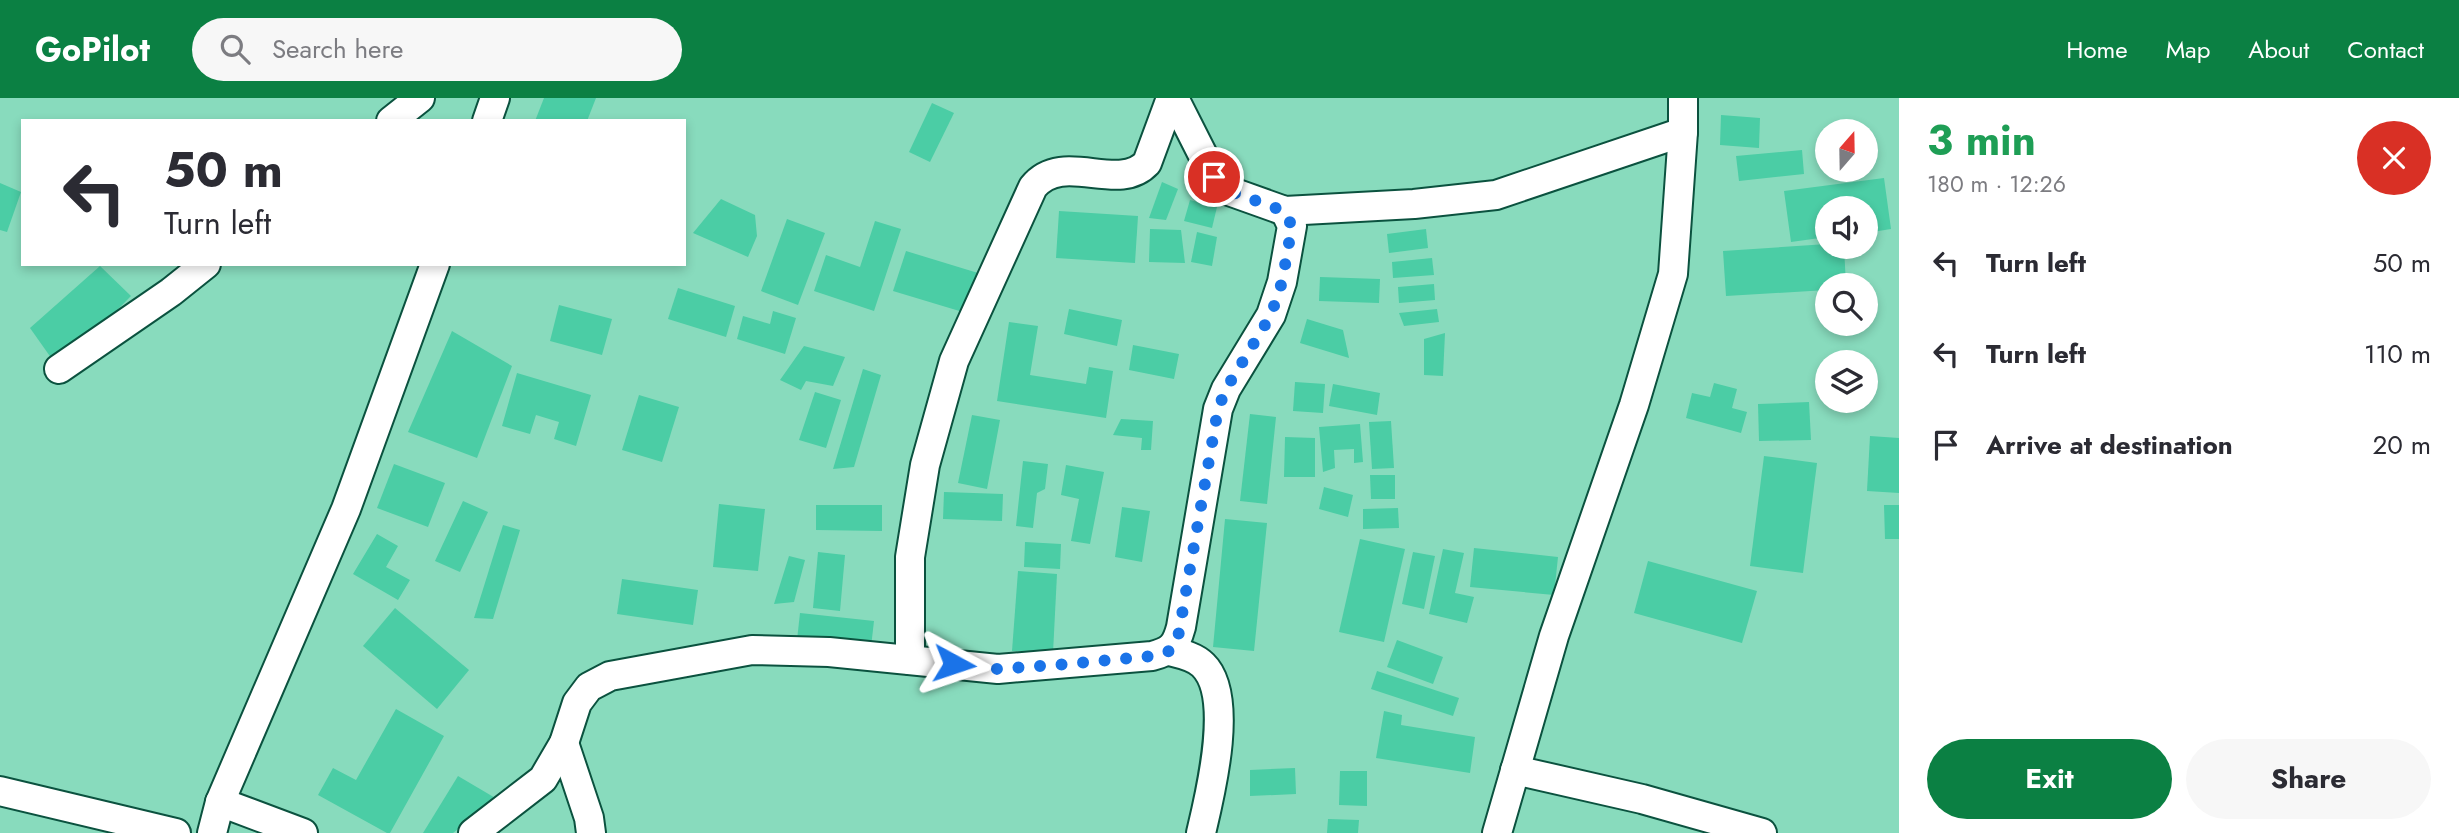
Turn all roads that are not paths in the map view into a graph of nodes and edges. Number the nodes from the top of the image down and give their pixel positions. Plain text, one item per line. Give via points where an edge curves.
1 (420, 98) edge
2 (495, 98) edge
3 (1173, 98) edge
4 (1683, 98) edge
5 (394, 119) edge
6 (488, 119) edge
7 (1683, 132) junction
8 (1284, 211) junction
9 (203, 266) edge
10 (434, 266) edge
11 (59, 369) dead end
12 (1169, 651) junction
13 (910, 660) junction
14 (564, 743) junction
15 (1515, 770) junction
16 (0, 791) edge
17 (220, 802) junction
18 (176, 833) edge
19 (212, 833) edge
20 (303, 833) edge
21 (473, 833) edge
22 (592, 833) edge
23 (1201, 833) edge
24 (1497, 833) edge
25 (1762, 833) edge

1 - 5 street
2 - 6 street
3 - 8 street via 1214,177 1229,191
3 - 13 street via 1141,169 1120,174 1048,174 1033,187 954,361 925,466 910,557
4 - 7 street
7 - 8 street via 1496,195
7 - 15 street via 1673,274 1634,405 1554,636
8 - 12 street via 1292,226 1282,282 1271,315 1218,409 1181,627 1177,643
9 - 11 street
10 - 17 street via 346,509
12 - 13 street via 998,669
12 - 23 street via 1195,659 1213,681 1219,724 1216,768
13 - 14 street via 752,650 610,676 589,687 576,703
14 - 21 street via 543,779
14 - 22 street
15 - 24 street
15 - 25 street
16 - 18 street
17 - 19 street
17 - 20 street

